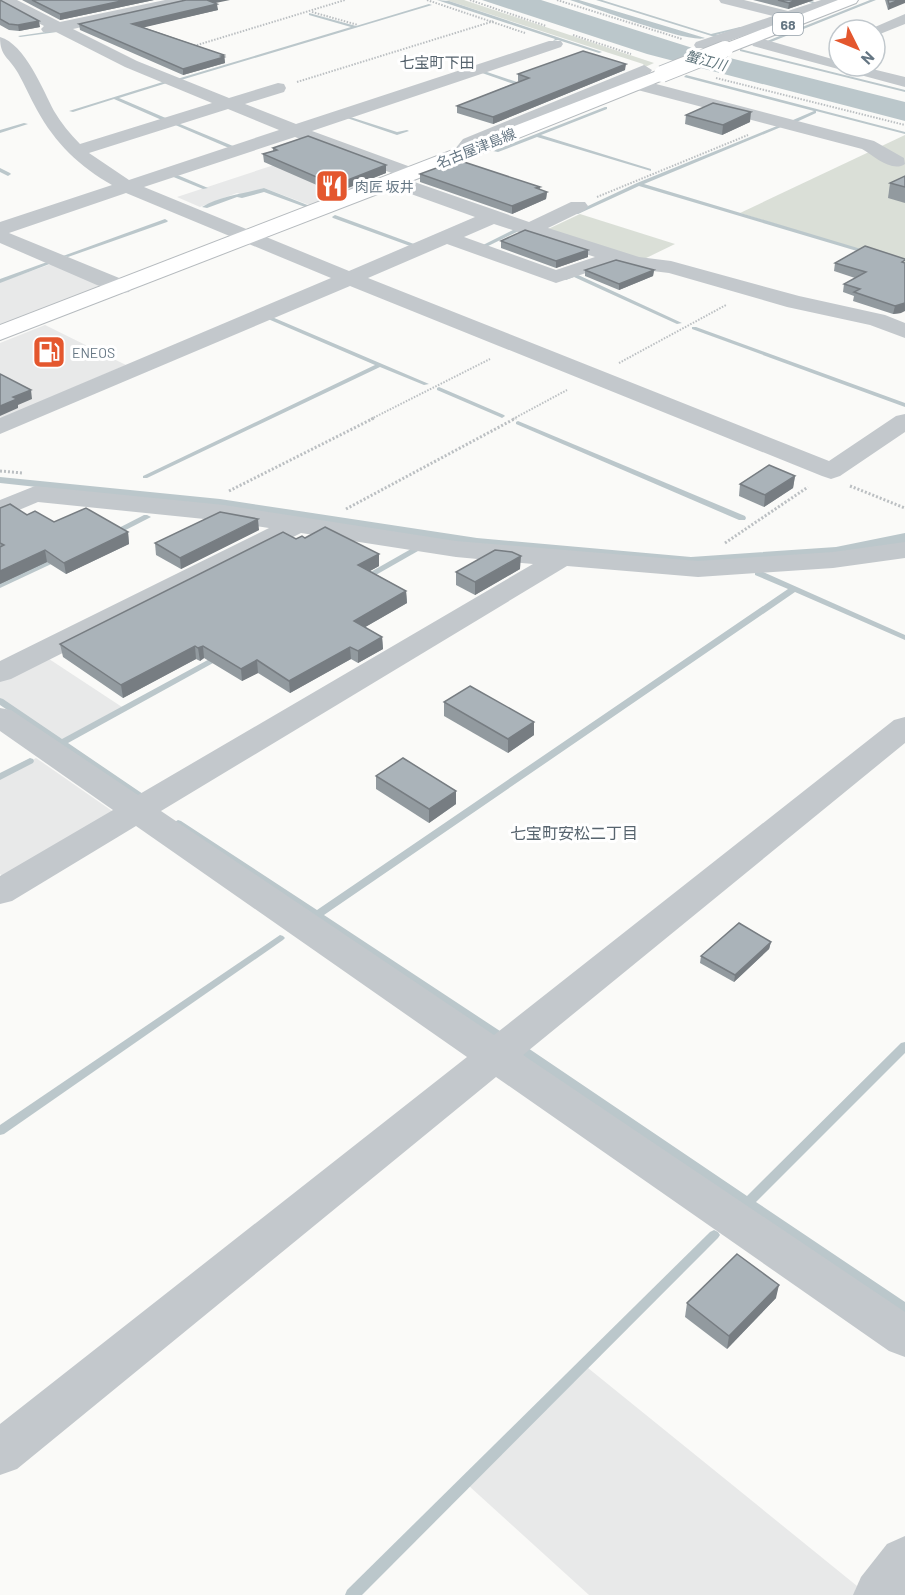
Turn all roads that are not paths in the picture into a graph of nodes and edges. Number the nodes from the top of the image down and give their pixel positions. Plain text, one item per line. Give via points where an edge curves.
1 (40, 0) edge
2 (186, 0) edge
3 (726, 0) edge
4 (848, 1) edge
5 (9, 2) edge
6 (789, 16) junction
7 (905, 19) edge
8 (887, 26) edge
9 (59, 28) junction
10 (35, 31) edge
11 (4, 38) edge
12 (759, 43) dead end
13 (555, 44) road end
14 (702, 45) dead end
15 (827, 49) edge
16 (807, 58) junction
17 (827, 63) edge
18 (647, 76) junction
19 (887, 78) edge
20 (905, 82) edge
21 (278, 88) road end
22 (229, 104) junction
23 (294, 130) junction
24 (77, 151) junction
25 (897, 162) dead end
26 (412, 174) junction
27 (393, 181) junction
28 (125, 186) junction
29 (578, 206) road end
30 (493, 217) junction
31 (0, 228) edge
32 (531, 229) junction
33 (0, 236) edge
34 (446, 237) junction
35 (247, 238) junction
36 (615, 257) junction
37 (348, 278) junction
38 (122, 287) junction
39 (905, 331) edge
40 (0, 333) edge
41 (905, 421) edge
42 (0, 427) edge
43 (29, 484) junction
44 (0, 489) edge
45 (0, 510) edge
46 (296, 525) junction
47 (905, 550) edge
48 (562, 558) junction
49 (0, 673) edge
50 (0, 717) edge
51 (905, 727) edge
52 (137, 811) junction
53 (0, 892) edge
54 (496, 1055) junction
55 (905, 1337) edge
56 (0, 1453) edge
57 (905, 1561) edge
58 (879, 1595) edge

1 - 5 street
2 - 9 street
3 - 6 street
4 - 6 street via 827,3
4 - 18 main road, 名古屋津島線 / 68, bridge
5 - 9 street
6 - 14 street
7 - 8 street
9 - 10 street
9 - 22 street via 130,64
11 - 24 street via 31,77 54,126
12 - 16 street
13 - 23 street
15 - 16 street
16 - 17 street
18 - 25 street via 778,123 868,145
18 - 26 main road, 名古屋津島線 / 68
19 - 20 street
21 - 22 street
22 - 23 street
22 - 24 street
23 - 26 street
23 - 28 street
24 - 28 street
26 - 27 main road, 名古屋津島線 / 68
27 - 30 street
27 - 35 main road, 名古屋津島線 / 68
28 - 31 street
28 - 35 street
29 - 32 street
30 - 32 street
30 - 34 street
32 - 36 street
33 - 38 street
34 - 36 street via 556,277
34 - 37 street
35 - 37 street
35 - 38 main road, 名古屋津島線 / 68
36 - 39 street via 671,267 877,320
37 - 41 street via 827,473
37 - 42 street
38 - 40 main road, 名古屋津島線 / 68
43 - 44 street
43 - 45 street
43 - 46 street
46 - 48 street via 456,549
46 - 49 street
47 - 48 street via 833,560 698,569
48 - 52 street
50 - 52 street
51 - 54 street
52 - 53 street
52 - 54 street
54 - 55 street
54 - 56 street
57 - 58 street

